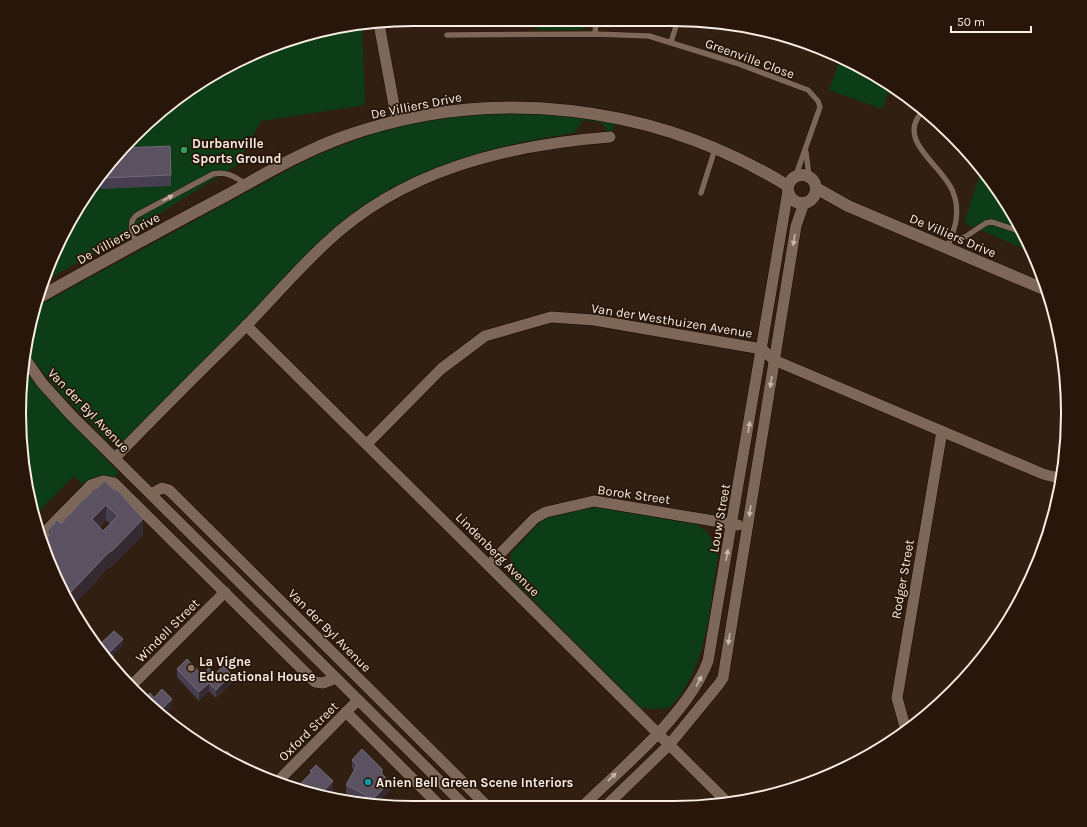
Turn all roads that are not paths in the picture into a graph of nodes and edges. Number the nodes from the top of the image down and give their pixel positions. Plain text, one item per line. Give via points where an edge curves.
1 (596, 26) edge
2 (676, 26) edge
3 (380, 28) edge
4 (595, 34) junction
5 (447, 35) dead end
6 (671, 42) junction
7 (920, 114) edge
8 (397, 121) junction
9 (610, 136) dead end
10 (715, 149) junction
11 (806, 150) junction
12 (810, 176) junction
13 (791, 182) junction
14 (247, 184) junction
15 (700, 193) dead end
16 (811, 197) junction
17 (1014, 229) edge
18 (136, 243) junction
19 (949, 244) junction
20 (1039, 287) edge
21 (45, 294) edge
22 (246, 325) junction
23 (762, 349) junction
24 (774, 360) junction
25 (29, 364) edge
26 (942, 431) junction
27 (367, 444) junction
28 (115, 458) junction
29 (1056, 477) edge
30 (151, 494) junction
31 (732, 524) junction
32 (748, 527) junction
33 (45, 532) edge
34 (489, 565) junction
35 (225, 592) junction
36 (336, 678) junction
37 (134, 683) edge
38 (358, 700) junction
39 (346, 712) junction
40 (904, 724) edge
41 (657, 733) junction
42 (669, 745) junction
43 (281, 777) edge
44 (723, 798) edge
45 (435, 801) edge
46 (460, 801) edge
47 (482, 801) edge
48 (588, 801) edge
49 (611, 801) edge

1 - 4 lane
2 - 6 lane
3 - 8 street
4 - 5 lane, Greenville Close
4 - 6 lane, Greenville Close via 641,34
6 - 11 lane, Greenville Close via 808,90 820,107
7 - 19 lane via 914,124 915,138 928,158 944,175 954,193 957,221
8 - 10 street, De Villiers Drive via 471,109 558,109 633,121
8 - 14 street, De Villiers Drive via 320,146
9 - 22 street via 554,142 500,152 448,169 406,187 367,210 326,242
10 - 13 street, De Villiers Drive
10 - 15 lane
11 - 12 lane, Greenville Close
11 - 13 lane, Greenville Close
12 - 13 street via 800,174
12 - 16 street via 813,179
13 - 16 street, De Villiers Drive via 794,200
13 - 23 street, Louw Street
14 - 18 street, De Villiers Drive
18 -> 14 lane via 132,229 133,218 171,196 220,172 229,173
16 - 19 street, De Villiers Drive via 848,206
16 -> 24 street via 796,226
17 - 19 lane via 989,222
18 - 21 street, De Villiers Drive
19 - 20 street, De Villiers Drive
22 - 27 street, Lindenberg Avenue
22 - 28 street
23 - 24 street, Van der Westhuizen Avenue
23 - 27 street, Van der Westhuizen Avenue via 594,320 551,317 485,336 441,369
31 -> 23 street, Louw Street
24 - 26 street, Van der Westhuizen Avenue
24 -> 32 street
25 - 28 street, Van der Byl Avenue via 42,383
26 - 29 street, Van der Westhuizen Avenue
26 - 40 street, Rodger Street via 897,698
27 - 34 street, Lindenberg Avenue
28 - 30 street, Van der Byl Avenue
30 - 36 street, Van der Byl Avenue
30 - 47 street, Van der Byl Avenue via 162,488 169,490
31 - 32 street, Borok Street
31 - 34 street, Borok Street via 588,502 546,512 535,518
41 -> 31 street, Louw Street via 694,691 708,661
32 -> 42 street via 722,678
33 - 35 street via 91,485 103,481 110,482 118,486
34 - 41 street, Lindenberg Avenue
35 - 36 street via 315,682 323,683
35 - 37 street, Windell Street
36 - 38 street, Van der Byl Avenue
38 - 39 street, Oxford Street
38 - 46 street, Van der Byl Avenue
39 - 43 street, Oxford Street
39 - 45 street
41 - 42 street, Lindenberg Avenue
48 -> 41 street, Louw Street
42 - 44 street, Lindenberg Avenue
42 - 49 street

